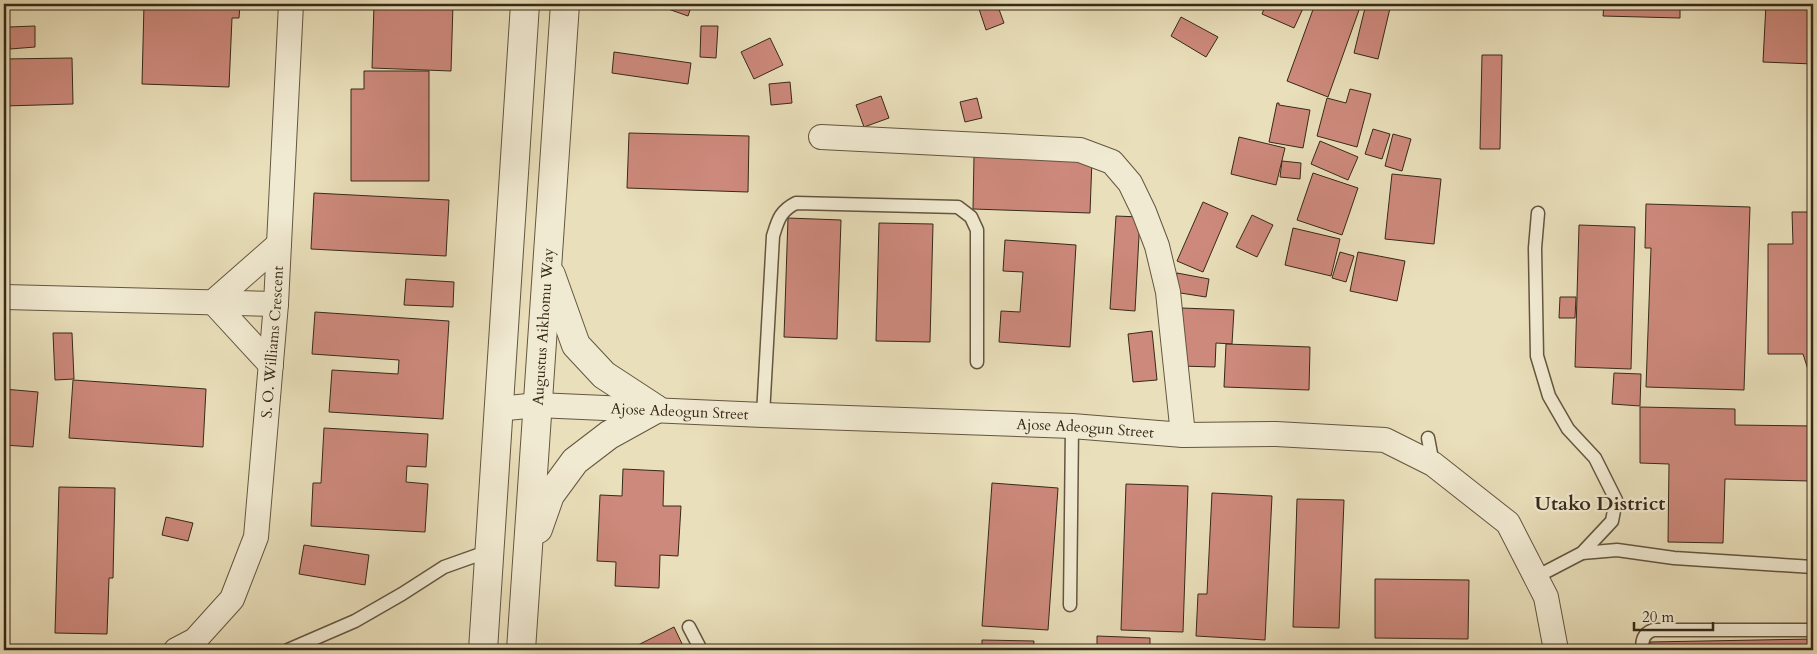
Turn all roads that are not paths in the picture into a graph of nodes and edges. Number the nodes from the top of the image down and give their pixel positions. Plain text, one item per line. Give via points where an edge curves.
1 (291, 4) edge
2 (525, 4) edge
3 (565, 4) edge
4 (821, 137) dead end
5 (1538, 213) dead end
6 (279, 244) junction
7 (547, 261) junction
8 (5, 297) dead end
9 (213, 302) junction
10 (276, 304) junction
11 (977, 362) dead end
12 (271, 365) junction
13 (537, 405) junction
14 (498, 409) junction
15 (656, 410) junction
16 (763, 415) junction
17 (1072, 426) junction
18 (1183, 435) junction
19 (1428, 438) dead end
20 (1433, 464) junction
21 (489, 551) junction
22 (1582, 553) junction
23 (527, 559) junction
24 (1813, 567) edge
25 (1536, 577) junction
26 (1070, 605) dead end
27 (689, 627) dead end
28 (1813, 630) edge
29 (176, 650) edge
30 (288, 650) edge
31 (483, 650) edge
32 (521, 650) edge
33 (701, 650) edge
34 (1556, 650) edge
35 (1642, 650) edge

1 - 6 street, S. O. Williams Crescent
2 - 14 street
3 - 7 street, Augustus Aikhomu Way
4 - 18 street via 1080,150 1112,162 1130,183 1144,212 1168,292
5 - 22 lane via 1535,248 1537,356 1549,396 1568,429 1595,458 1616,500 1612,521
6 - 9 street
6 - 10 street, S. O. Williams Crescent
7 - 13 street, Augustus Aikhomu Way
7 - 15 street via 576,345 604,375
8 - 9 street
9 - 10 street
9 - 12 street
10 - 12 street, S. O. Williams Crescent
11 - 16 lane via 977,230 971,217 958,207 796,203 786,208 773,236
12 - 29 street, S. O. Williams Crescent via 256,537 232,599 195,640
13 - 14 street, Ajose Adeogun Street
13 - 15 street, Ajose Adeogun Street
13 - 23 street, Augustus Aikhomu Way
14 - 21 street
15 - 16 street, Ajose Adeogun Street
15 - 23 street via 609,435 575,462 550,495
16 - 17 street, Ajose Adeogun Street
17 - 18 street, Ajose Adeogun Street
17 - 26 lane
18 - 20 street, Ajose Adeogun Street via 1276,434 1384,440
19 - 20 lane
20 - 25 street, Ajose Adeogun Street via 1508,522
21 - 30 lane via 444,567 354,621
21 - 31 street
22 - 24 lane via 1617,550 1674,558
22 - 25 lane
23 - 32 street, Augustus Aikhomu Way
25 - 34 street, Ajose Adeogun Street via 1546,597
27 - 33 lane
28 - 35 lane via 1654,630 1647,632 1642,639

